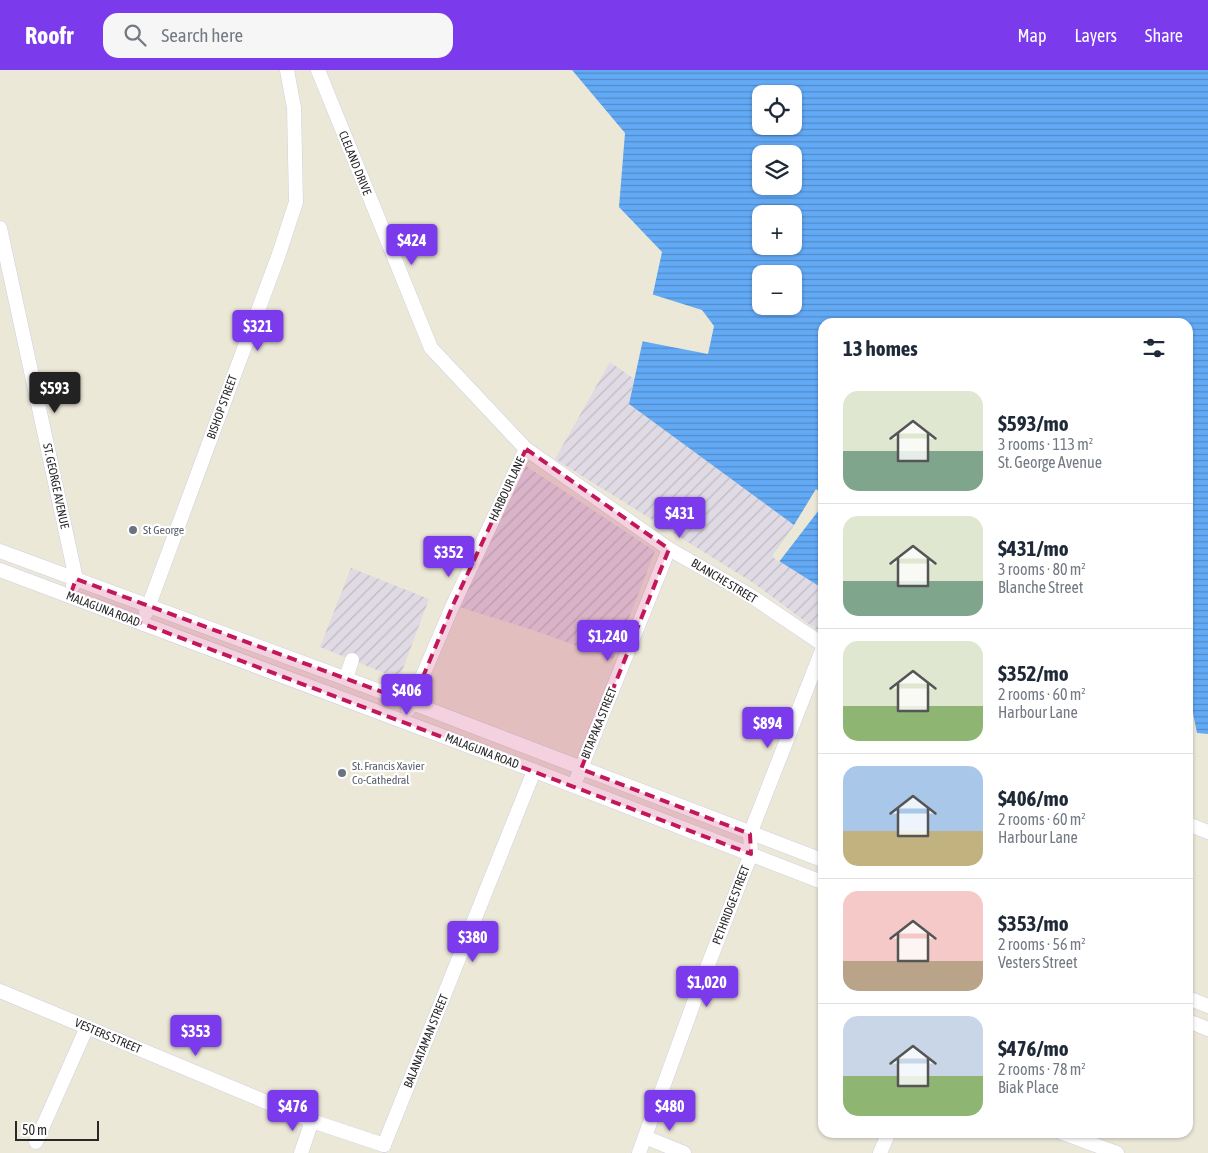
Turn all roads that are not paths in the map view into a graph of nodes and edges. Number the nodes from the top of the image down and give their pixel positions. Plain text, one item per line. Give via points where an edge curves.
1 (287, 70) edge
2 (318, 70) edge
3 (0, 228) edge
4 (526, 449) junction
5 (669, 549) junction
6 (0, 551) edge
7 (0, 570) edge
8 (76, 579) junction
9 (70, 596) junction
10 (150, 605) junction
11 (143, 624) junction
12 (818, 641) edge
13 (352, 660) dead end
14 (818, 660) edge
15 (346, 678) junction
16 (412, 703) junction
17 (403, 722) junction
18 (581, 769) junction
19 (534, 771) junction
20 (574, 786) junction
21 (1193, 826) edge
22 (1208, 832) edge
23 (750, 834) junction
24 (751, 854) junction
25 (818, 859) edge
26 (818, 880) edge
27 (0, 991) edge
28 (1193, 1000) edge
29 (1208, 1006) edge
30 (1193, 1023) edge
31 (87, 1027) junction
32 (1208, 1029) edge
33 (312, 1121) junction
34 (645, 1137) junction
35 (886, 1138) edge
36 (1076, 1138) edge
37 (36, 1142) dead end
38 (386, 1149) edge
39 (301, 1153) edge
40 (639, 1153) edge
41 (684, 1153) edge
42 (880, 1153) edge
43 (1117, 1153) edge

1 - 10 street, BISHOP STREET via 294,108 296,202
2 - 4 street, CLELAND DRIVE via 431,348
3 - 8 street, ST. GEORGE AVENUE
4 - 5 street, BLANCHE STREET
4 - 16 street, HARBOUR LANE via 453,605
5 - 12 street, BLANCHE STREET via 748,594
5 - 18 street, BITAPAKA STREET
6 - 8 street, MALAGUNA ROAD
7 - 9 street, MALAGUNA ROAD
8 - 9 street
8 - 10 street, MALAGUNA ROAD
9 - 11 street, MALAGUNA ROAD
10 - 11 street, BISHOP STREET
10 - 15 street, MALAGUNA ROAD
11 - 17 street, MALAGUNA ROAD
13 - 15 street
14 - 23 street
15 - 16 street, MALAGUNA ROAD
16 - 17 street, HARBOUR LANE
16 - 18 street, MALAGUNA ROAD
17 - 19 street, MALAGUNA ROAD
18 - 20 street, BITAPAKA STREET
18 - 23 street, MALAGUNA ROAD
19 - 20 street, MALAGUNA ROAD
19 - 38 street, BALANATAMAN STREET
20 - 24 street, MALAGUNA ROAD
21 - 22 street
23 - 24 street
23 - 25 street, MALAGUNA ROAD
24 - 26 street, MALAGUNA ROAD
24 - 34 street, PETHRIDGE STREET
27 - 31 street, VESTERS STREET
28 - 29 street
30 - 32 street
31 - 33 street, VESTERS STREET
31 - 37 street
33 - 38 street, VESTERS STREET
33 - 39 street
34 - 40 street, PETHRIDGE STREET
34 - 41 street
35 - 42 street
36 - 43 street

